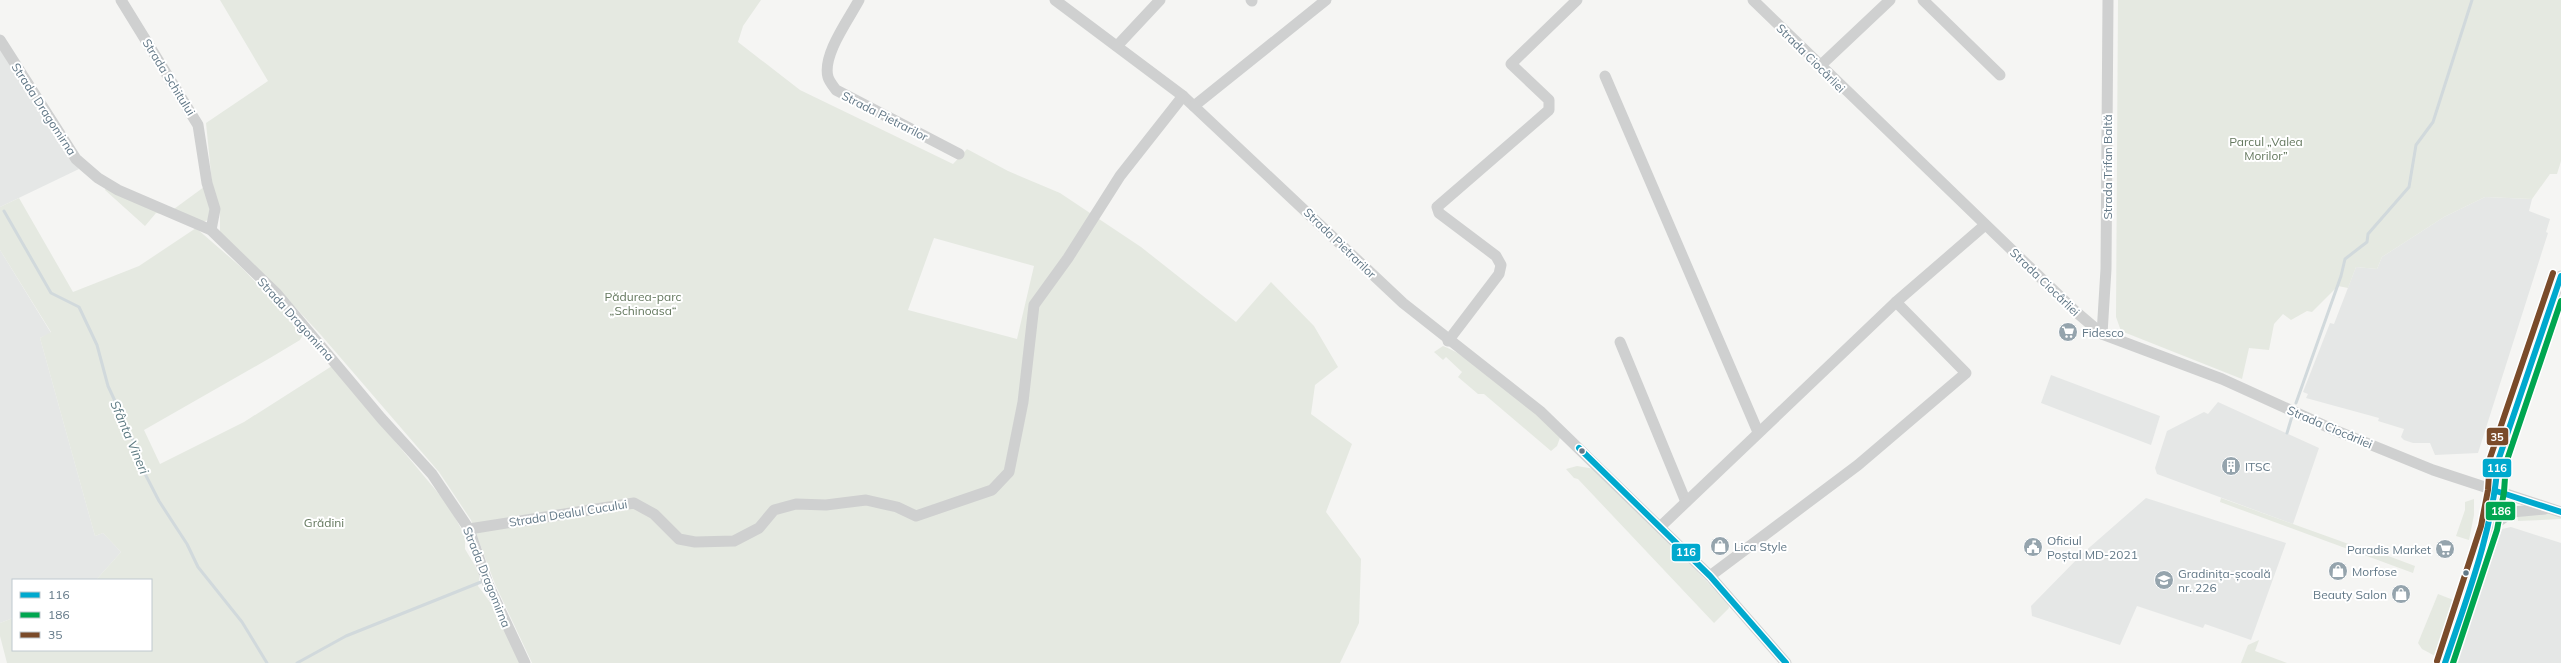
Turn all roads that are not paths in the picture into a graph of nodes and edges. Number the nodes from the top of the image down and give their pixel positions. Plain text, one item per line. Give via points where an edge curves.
1 (121, 0) edge
2 (859, 0) edge
3 (1055, 0) edge
4 (1160, 0) edge
5 (1326, 0) edge
6 (1577, 0) edge
7 (1753, 0) edge
8 (1890, 0) edge
9 (1923, 0) edge
10 (2108, 0) edge
11 (0, 40) edge
12 (1117, 46) junction
13 (1820, 66) junction
14 (2000, 75) dead end
15 (1605, 76) dead end
16 (1183, 96) junction
17 (1194, 106) junction
18 (959, 154) dead end
19 (1985, 225) junction
20 (211, 230) junction
21 (2561, 276) edge
22 (1896, 302) junction
23 (2102, 334) junction
24 (1448, 340) junction
25 (1620, 342) dead end
26 (1758, 432) junction
27 (2496, 490) junction
28 (1686, 502) junction
29 (2557, 511) edge
30 (1660, 527) junction
31 (2488, 528) junction
32 (469, 529) junction
33 (1710, 576) junction
34 (525, 663) edge
35 (1786, 663) edge
36 (2445, 663) edge

1 - 20 street, Strada Schitului via 198,125 207,183 214,209
2 - 18 street, Strada Pietrarilor via 830,55 827,64 828,78 836,90
3 - 12 street, Strada Pietrarilor
4 - 12 street
5 - 17 street
6 - 24 street via 1511,64 1549,100 1549,110 1437,207 1439,213 1496,256 1501,265 1499,274
7 - 13 street, Strada Ciocârliei
8 - 13 street
9 - 14 street
10 - 23 street, Strada Trifan Baltă via 2106,269
11 - 20 street, Strada Dragomirna via 67,147 86,168 118,190
12 - 16 street, Strada Pietrarilor
13 - 19 street, Strada Ciocârliei
15 - 26 street
16 - 17 street, Strada Pietrarilor
16 - 32 street, Strada Dealul Cucului via 1120,176 1068,258 1034,305 1023,402 1009,472 992,490 958,504 916,516 897,507 866,500 826,505 796,504 774,510 759,528 734,540 696,542 679,539 654,514 634,503
17 - 24 street, Strada Pietrarilor via 1398,298
19 - 22 street
19 - 23 street, Strada Ciocârliei
20 - 32 street, Strada Dragomirna via 277,294 313,335 381,418 432,474
21 - 27 street via 2498,461
22 - 26 street
22 - 33 street via 1966,373 1858,466
23 - 27 street, Strada Ciocârliei via 2222,379 2332,429 2433,470
24 - 30 street, Strada Pietrarilor via 1540,411
25 - 28 street
26 - 28 street
27 - 29 street, Strada Ciocârliei
27 - 31 street
28 - 30 street
29 - 31 street via 2534,508 2512,512
30 - 33 street, Strada Pietrarilor
31 - 36 street
32 - 34 street, Strada Dragomirna via 488,584
33 - 35 street, Strada Pietrarilor

